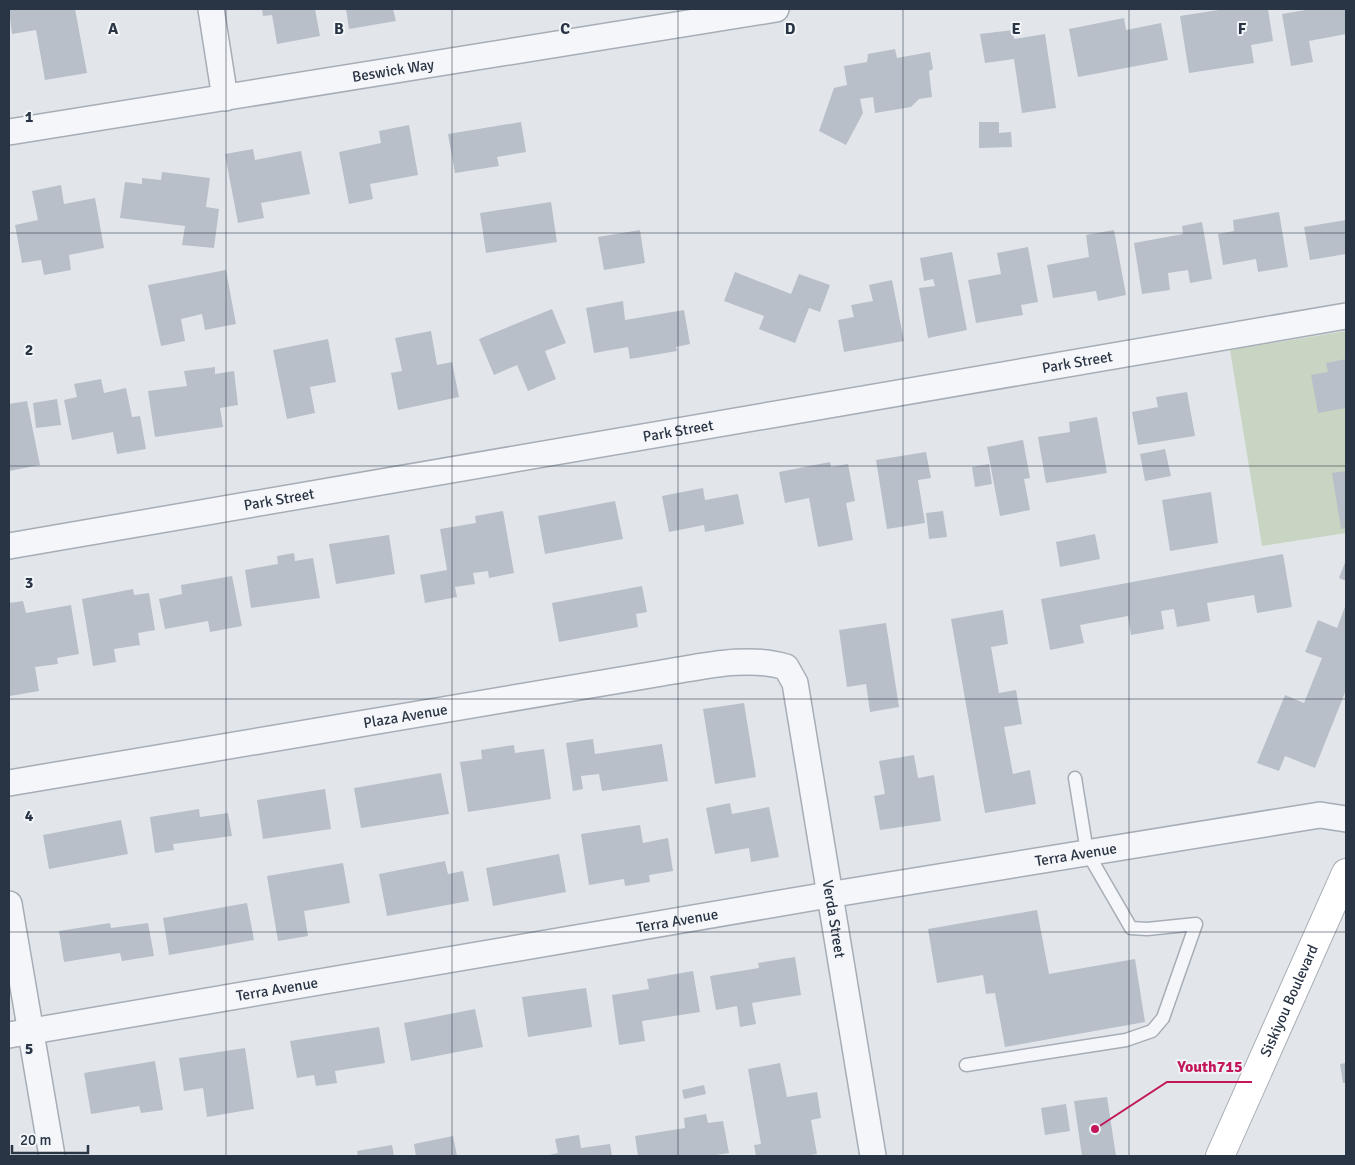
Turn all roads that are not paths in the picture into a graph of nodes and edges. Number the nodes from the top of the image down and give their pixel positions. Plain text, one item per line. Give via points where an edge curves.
1 (211, 9) edge
2 (776, 9) edge
3 (225, 98) junction
4 (9, 132) edge
5 (1346, 316) edge
6 (9, 546) edge
7 (795, 682) joint
8 (1075, 778) dead end
9 (9, 783) edge
10 (1346, 819) edge
11 (1088, 852) junction
12 (1344, 882) edge
13 (828, 895) junction
14 (9, 904) edge
15 (20, 1033) edge
16 (966, 1065) dead end
17 (52, 1156) edge
18 (873, 1156) edge
19 (1220, 1156) edge

1 - 3 street
2 - 3 street, Beswick Way
3 - 4 street, Beswick Way
5 - 6 street, Park Street
7 - 9 street, Plaza Avenue via 786,667 770,662 718,665
7 - 13 street, Verda Street
8 - 11 lane
10 - 11 street, Terra Avenue via 1320,815
11 - 13 street, Terra Avenue
11 - 16 lane via 1131,928 1196,924 1163,1018 1152,1031 1126,1040
12 - 19 main road, Siskiyou Boulevard
13 - 15 street, Terra Avenue
13 - 18 street, Verda Street
14 - 15 street
15 - 17 street

